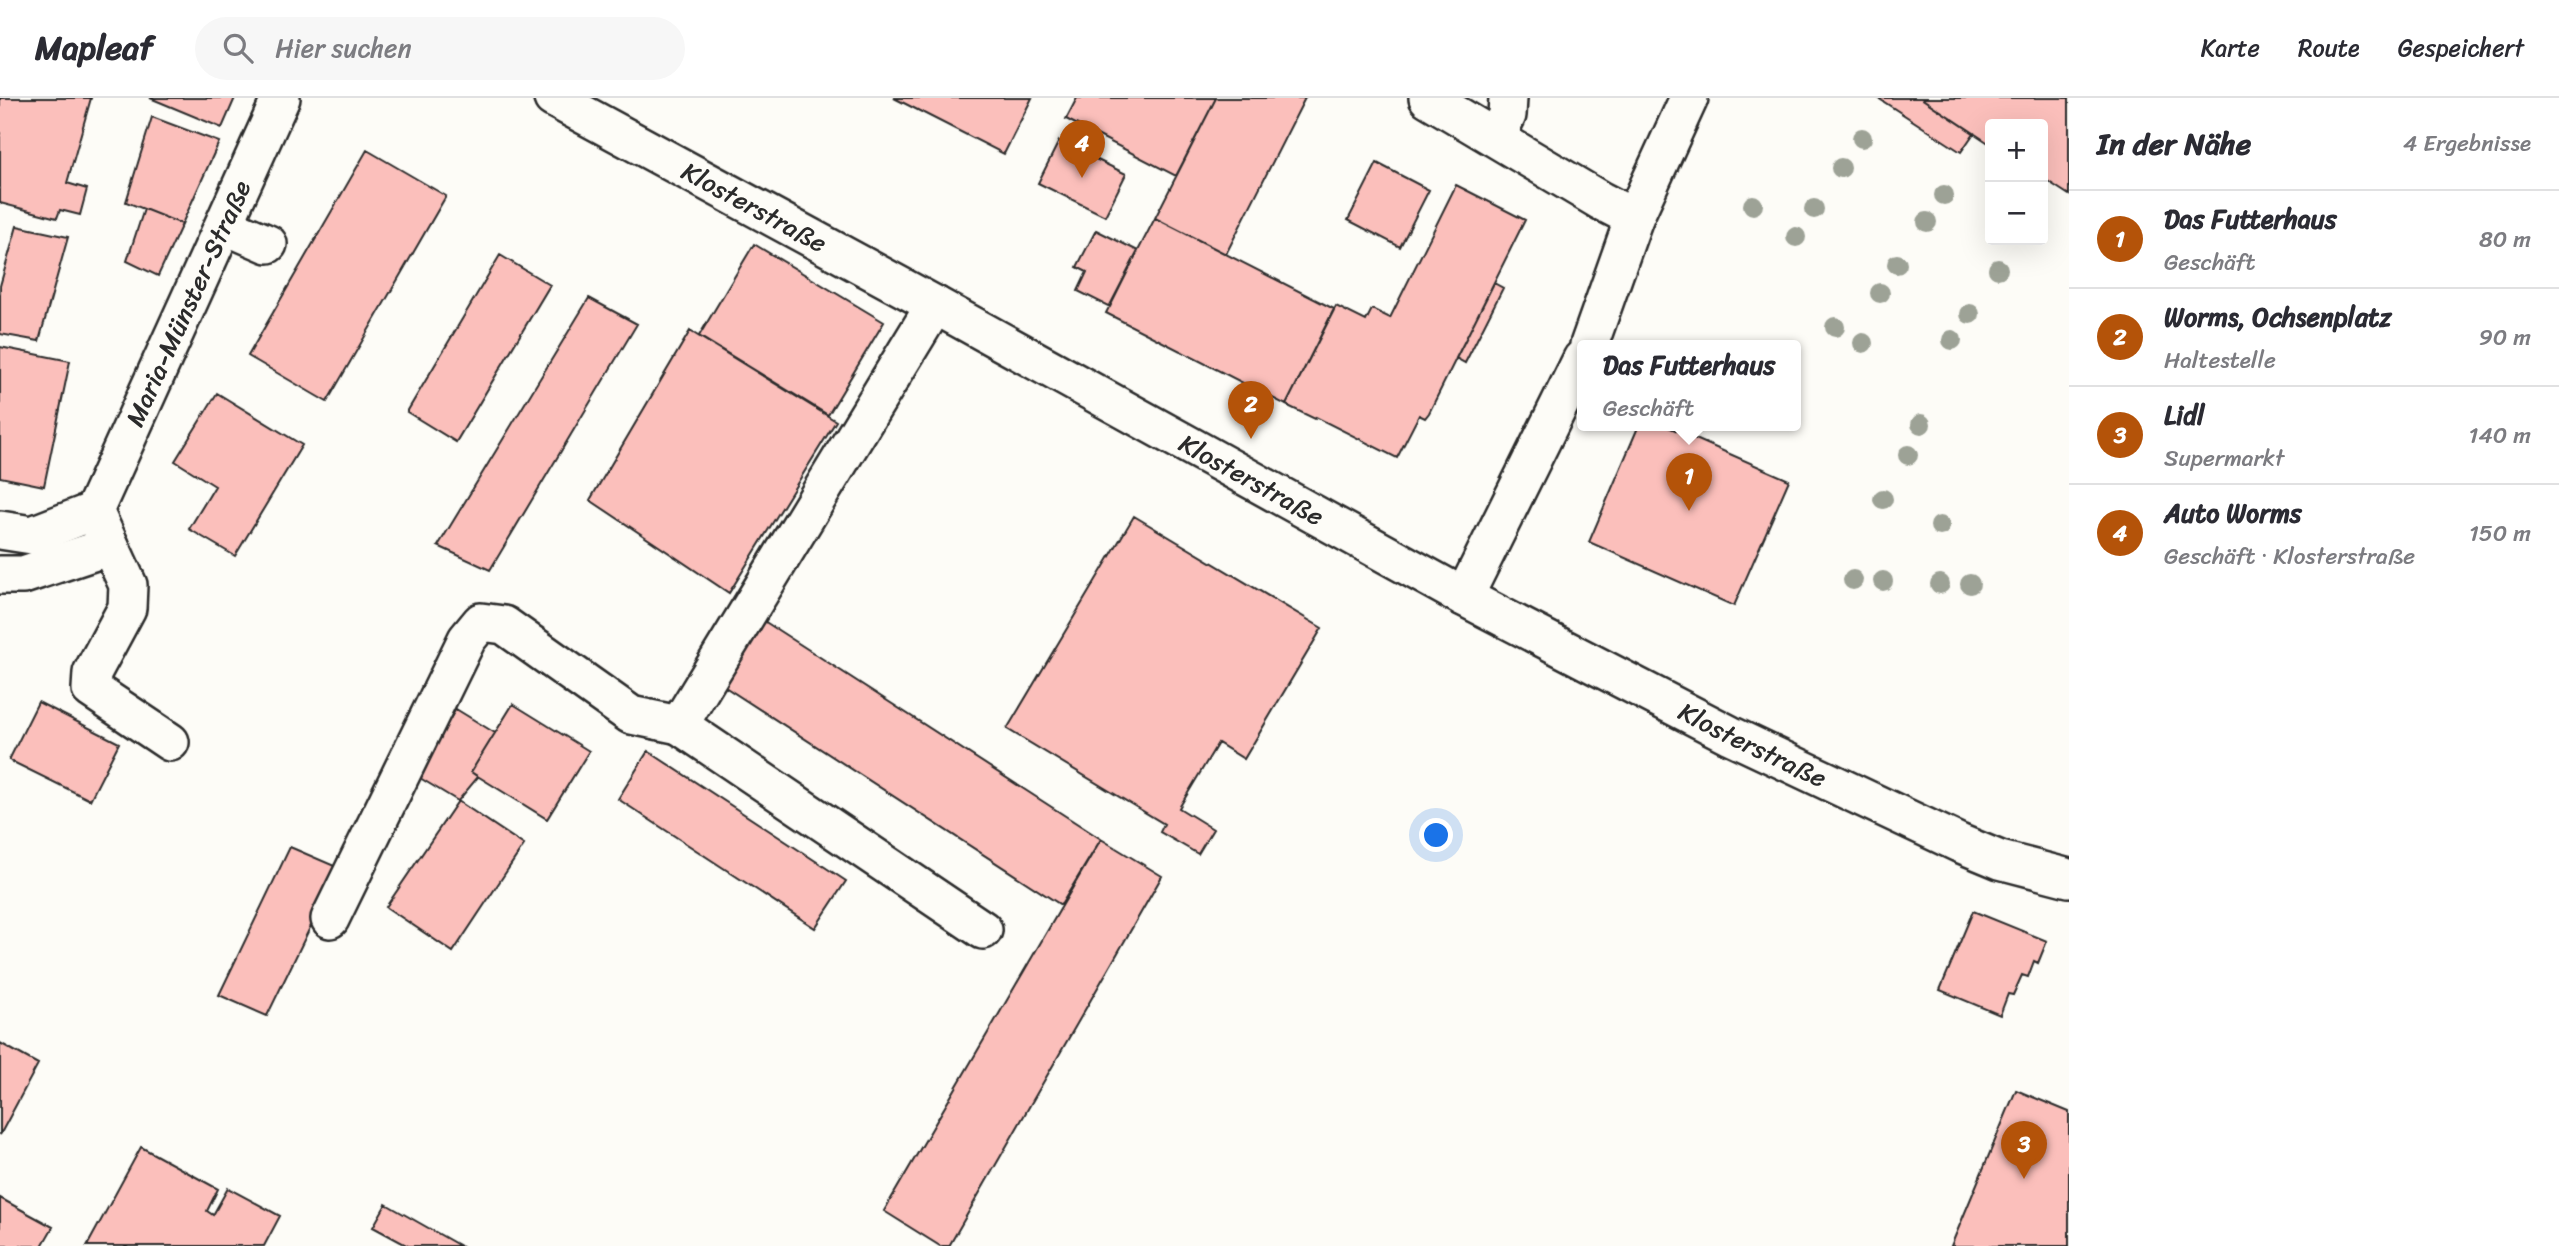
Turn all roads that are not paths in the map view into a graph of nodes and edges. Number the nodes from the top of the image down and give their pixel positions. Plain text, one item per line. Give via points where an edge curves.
1 (281, 98) edge
2 (553, 98) edge
3 (1428, 98) edge
4 (1508, 98) edge
5 (1689, 98) edge
6 (1496, 136) junction
7 (1634, 218) junction
8 (224, 225) junction
9 (268, 244) dead end
10 (935, 305) junction
11 (1591, 340) edge
12 (1577, 369) edge
13 (94, 511) junction
14 (0, 530) edge
15 (110, 546) junction
16 (0, 575) edge
17 (1464, 597) junction
18 (679, 725) junction
19 (170, 742) dead end
20 (1959, 843) junction
21 (2069, 856) edge
22 (2069, 878) edge
23 (330, 919) dead end
24 (984, 930) dead end

1 - 8 street, Maria-Münster-Straße
2 - 10 street, Klosterstraße
3 - 6 street
4 - 6 street via 1507,115
5 - 7 street
6 - 7 street
7 - 11 street
8 - 9 street
8 - 13 street, Maria-Münster-Straße
10 - 17 street, Klosterstraße
10 - 18 street
12 - 17 street
13 - 14 street via 32,535
13 - 15 street
15 - 16 street via 23,575
15 - 19 street via 128,585 127,608 92,673 91,689
17 - 20 street, Klosterstraße via 1730,735
18 - 23 street via 631,715 504,625 481,622 467,639
18 - 24 street
20 - 21 street, Klosterstraße
20 - 22 street, Klosterstraße via 2000,860

